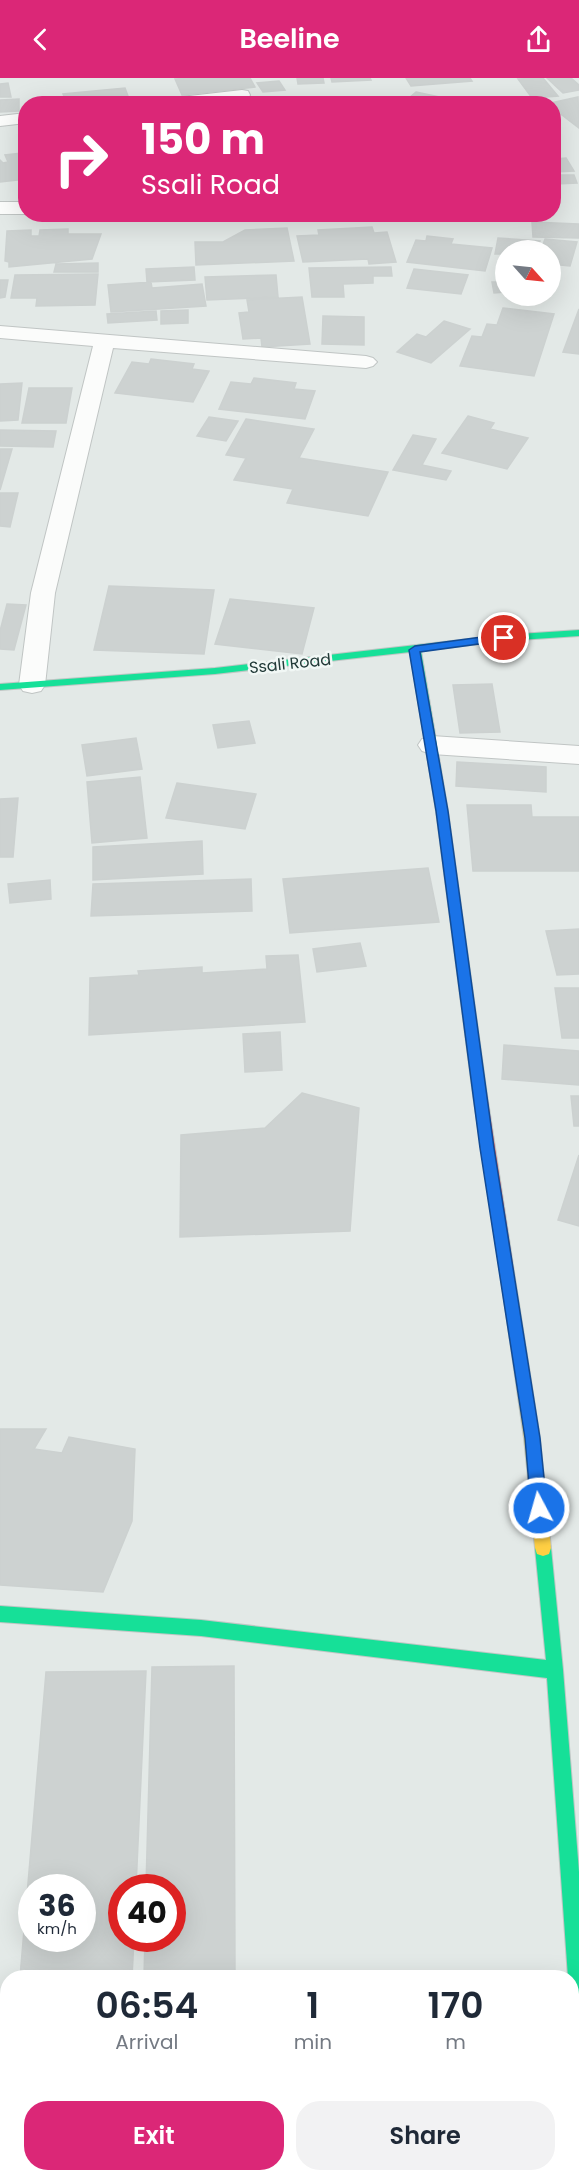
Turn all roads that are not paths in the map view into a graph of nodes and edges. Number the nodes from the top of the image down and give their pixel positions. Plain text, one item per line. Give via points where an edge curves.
1 (242, 95) dead end
2 (233, 96) edge
3 (18, 119) edge
4 (0, 121) edge
5 (0, 208) edge
6 (18, 208) edge
7 (0, 332) edge
8 (104, 342) junction
9 (366, 362) dead end
10 (579, 633) edge
11 (415, 650) junction
12 (32, 685) junction
13 (0, 687) edge
14 (432, 745) junction
15 (579, 755) edge
16 (0, 1614) edge
17 (555, 1670) junction
18 (577, 1970) edge

1 - 2 street
3 - 4 street
5 - 6 street
7 - 8 street
8 - 9 street
8 - 12 street via 43,592
10 - 11 street, Ssali Road
11 - 12 street, Ssali Road
11 - 14 street
12 - 13 street, Ssali Road
14 - 15 street
14 - 17 street via 532,1438
16 - 17 street via 201,1628
17 - 18 street

